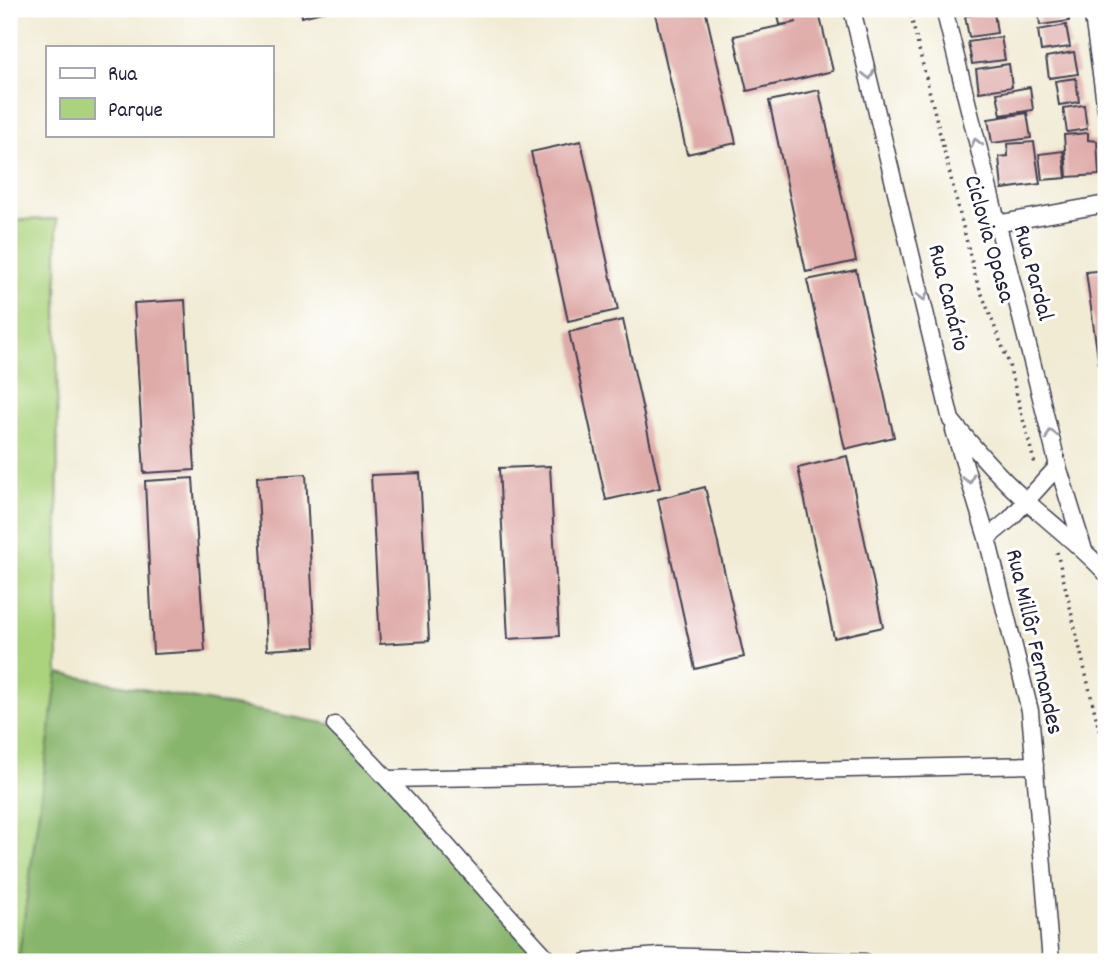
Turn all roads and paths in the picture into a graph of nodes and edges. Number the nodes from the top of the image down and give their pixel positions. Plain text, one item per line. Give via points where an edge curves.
1 (852, 9) edge
2 (909, 9) edge
3 (944, 9) edge
4 (1092, 9) edge
5 (1102, 44) edge
6 (1106, 110) edge
7 (1106, 204) edge
8 (996, 224) junction
9 (951, 419) junction
10 (1058, 466) junction
11 (1036, 469) dead end
12 (1026, 501) junction
13 (987, 538) junction
14 (1055, 544) dead end
15 (1083, 547) junction
16 (1106, 573) edge
17 (335, 725) dead end
18 (1035, 765) junction
19 (1106, 778) edge
20 (390, 779) junction
21 (686, 960) edge
22 (551, 962) edge
23 (586, 962) edge
24 (864, 962) edge
25 (1051, 962) edge

1 -> 9 street, Rua Canário
2 - 11 path, Ciclovia Opasa via 976,279 1008,361
8 -> 3 street, Rua Pardal
4 - 5 street
5 - 6 street
7 - 8 street
10 -> 8 street, Rua Pardal
9 - 12 street, Rua Canário
9 -> 13 street, Rua Millôr Fernandes
10 - 12 street
10 - 15 street, Rua Pardal
12 - 13 street
12 - 15 street, Rua Canário
13 - 18 street, Rua Millôr Fernandes via 1030,711
14 - 19 path via 1104,751
15 - 16 street
17 - 20 street
18 - 20 street
18 - 25 street, Rua Millôr Fernandes
20 - 22 street
21 - 23 street via 625,957
21 - 24 street

